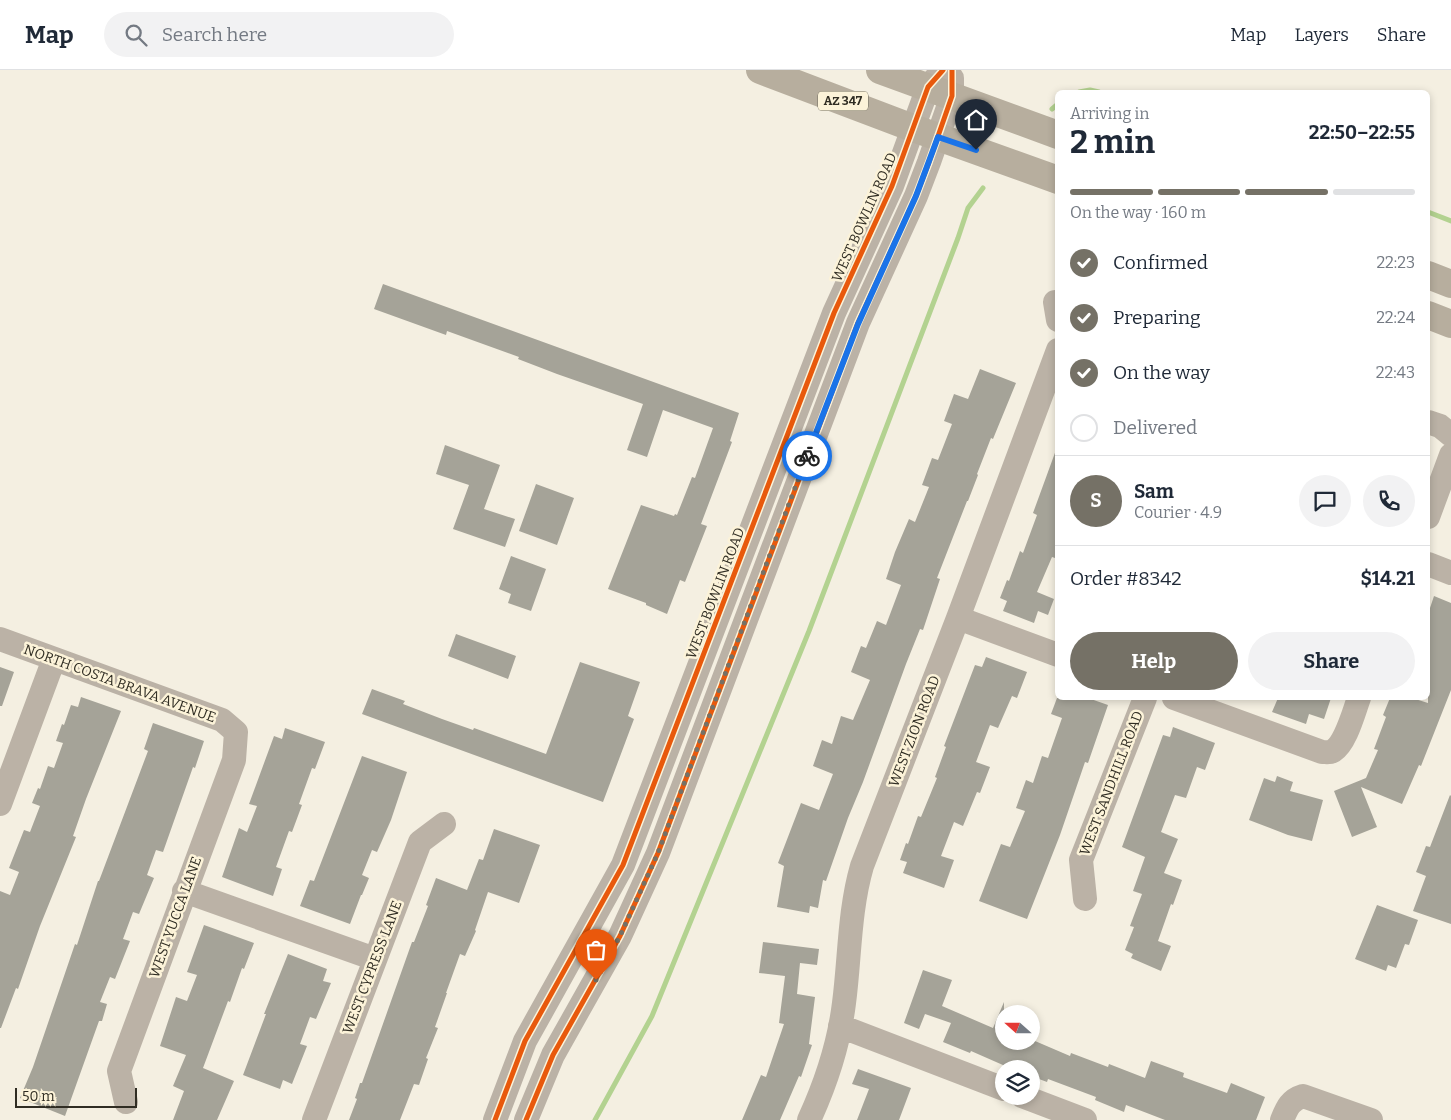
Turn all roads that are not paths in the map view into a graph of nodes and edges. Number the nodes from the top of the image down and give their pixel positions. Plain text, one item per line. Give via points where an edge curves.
1 (760, 70) edge
2 (880, 70) edge
3 (944, 81) edge
4 (925, 132) junction
5 (1055, 134) edge
6 (1055, 179) edge
7 (1430, 276) edge
8 (1451, 284) edge
9 (1430, 317) edge
10 (1451, 324) edge
11 (1055, 358) edge
12 (1430, 423) edge
13 (1451, 435) edge
14 (1451, 455) edge
15 (1430, 512) edge
16 (1430, 565) edge
17 (1451, 573) edge
18 (958, 618) junction
19 (0, 639) edge
20 (1055, 653) edge
21 (54, 658) junction
22 (1144, 700) edge
23 (1179, 700) edge
24 (1358, 700) edge
25 (236, 732) joint
26 (0, 804) edge
27 (444, 824) dead end
28 (184, 891) junction
29 (1085, 899) dead end
30 (375, 959) junction
31 (840, 1026) junction
32 (995, 1086) edge
33 (126, 1102) dead end
34 (1040, 1104) edge
35 (1073, 1118) edge
36 (314, 1120) edge
37 (495, 1120) edge
38 (526, 1120) edge
39 (809, 1120) edge
40 (1282, 1120) edge
41 (1371, 1120) edge

1 - 4 highway, AZ 347
2 - 3 highway
3 - 4 street, WEST BOWLIN ROAD
3 - 5 highway
4 - 6 highway, AZ 347
4 - 37 street, WEST BOWLIN ROAD via 892,186 834,313 623,865 525,1041
4 - 38 street, WEST BOWLIN ROAD via 916,196 858,324 658,853 620,936 553,1055
7 - 8 highway
9 - 10 highway
11 - 18 street, WEST ZION ROAD
12 - 13 street
14 - 15 street
16 - 17 street
18 - 20 street
18 - 31 street, WEST ZION ROAD via 862,866 855,891
19 - 21 street, NORTH COSTA BRAVA AVENUE
21 - 25 street, NORTH COSTA BRAVA AVENUE via 222,720
21 - 26 street
22 - 29 street, WEST SANDHILL ROAD via 1081,860
23 - 24 street via 1328,753 1340,744
25 - 28 street, WEST YUCCA LANE via 234,760
27 - 30 street, WEST CYPRESS LANE via 420,842
28 - 30 street
28 - 33 street, WEST YUCCA LANE via 119,1071
30 - 36 street, WEST CYPRESS LANE
31 - 32 street
31 - 39 street, WEST ZION ROAD via 832,1061
34 - 35 street
40 - 41 street via 1290,1103 1303,1096

